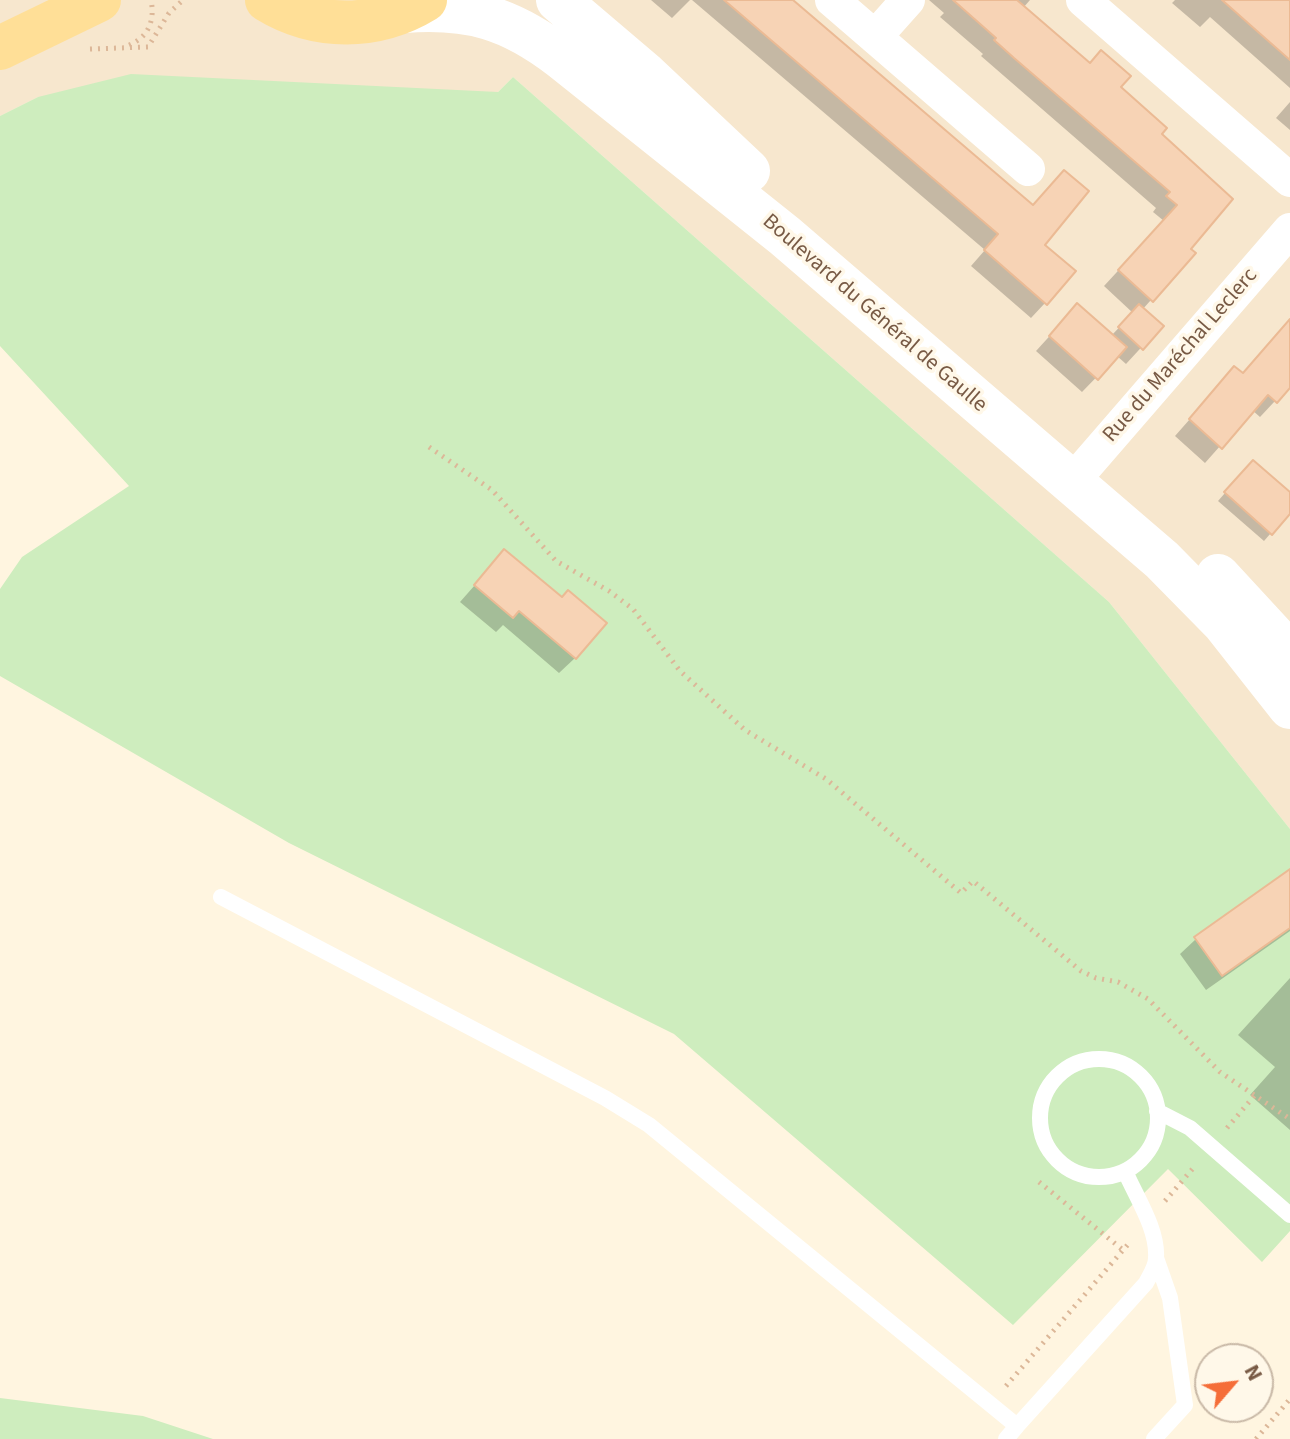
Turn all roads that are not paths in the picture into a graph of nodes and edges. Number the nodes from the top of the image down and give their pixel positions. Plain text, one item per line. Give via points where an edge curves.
1 (36, 0) edge
2 (99, 0) edge
3 (267, 0) edge
4 (558, 0) edge
5 (832, 0) edge
6 (908, 0) edge
7 (1083, 0) edge
8 (414, 5) edge
9 (0, 24) edge
10 (875, 37) junction
11 (0, 48) edge
12 (1028, 169) dead end
13 (1290, 180) edge
14 (1290, 230) edge
15 (1081, 472) junction
16 (1218, 576) junction
17 (1290, 624) edge
18 (1290, 654) edge
19 (1290, 707) edge
20 (221, 897) dead end
21 (1157, 1111) junction
22 (1125, 1171) junction
23 (1290, 1215) edge
24 (1156, 1258) junction
25 (1017, 1426) junction
26 (1006, 1439) edge
27 (1154, 1439) edge

1 - 9 main road
2 - 11 main road
3 - 8 main road via 295,14 336,23 378,19
4 - 15 street, Boulevard du Général de Gaulle
5 - 10 street
6 - 10 street
7 - 13 street
8 - 15 street, Boulevard du Général de Gaulle via 474,13 539,40
10 - 12 street
14 - 15 street, Rue du Maréchal Leclerc
15 - 16 street, Boulevard du Général de Gaulle
15 - 19 street, Boulevard du Général de Gaulle via 1205,601
16 - 17 street, Boulevard du Général de Gaulle
16 - 18 street, Boulevard du Général de Gaulle
20 - 25 lane via 638,1117
21 - 22 lane via 1150,1146
21 - 22 lane via 1142,1079 1112,1061 1086,1060 1068,1067 1045,1093 1041,1129 1058,1160 1090,1176
21 - 23 lane via 1212,1146
22 - 24 lane via 1148,1221
24 - 25 lane via 1146,1283
24 - 27 lane via 1170,1298 1185,1405
25 - 26 lane

